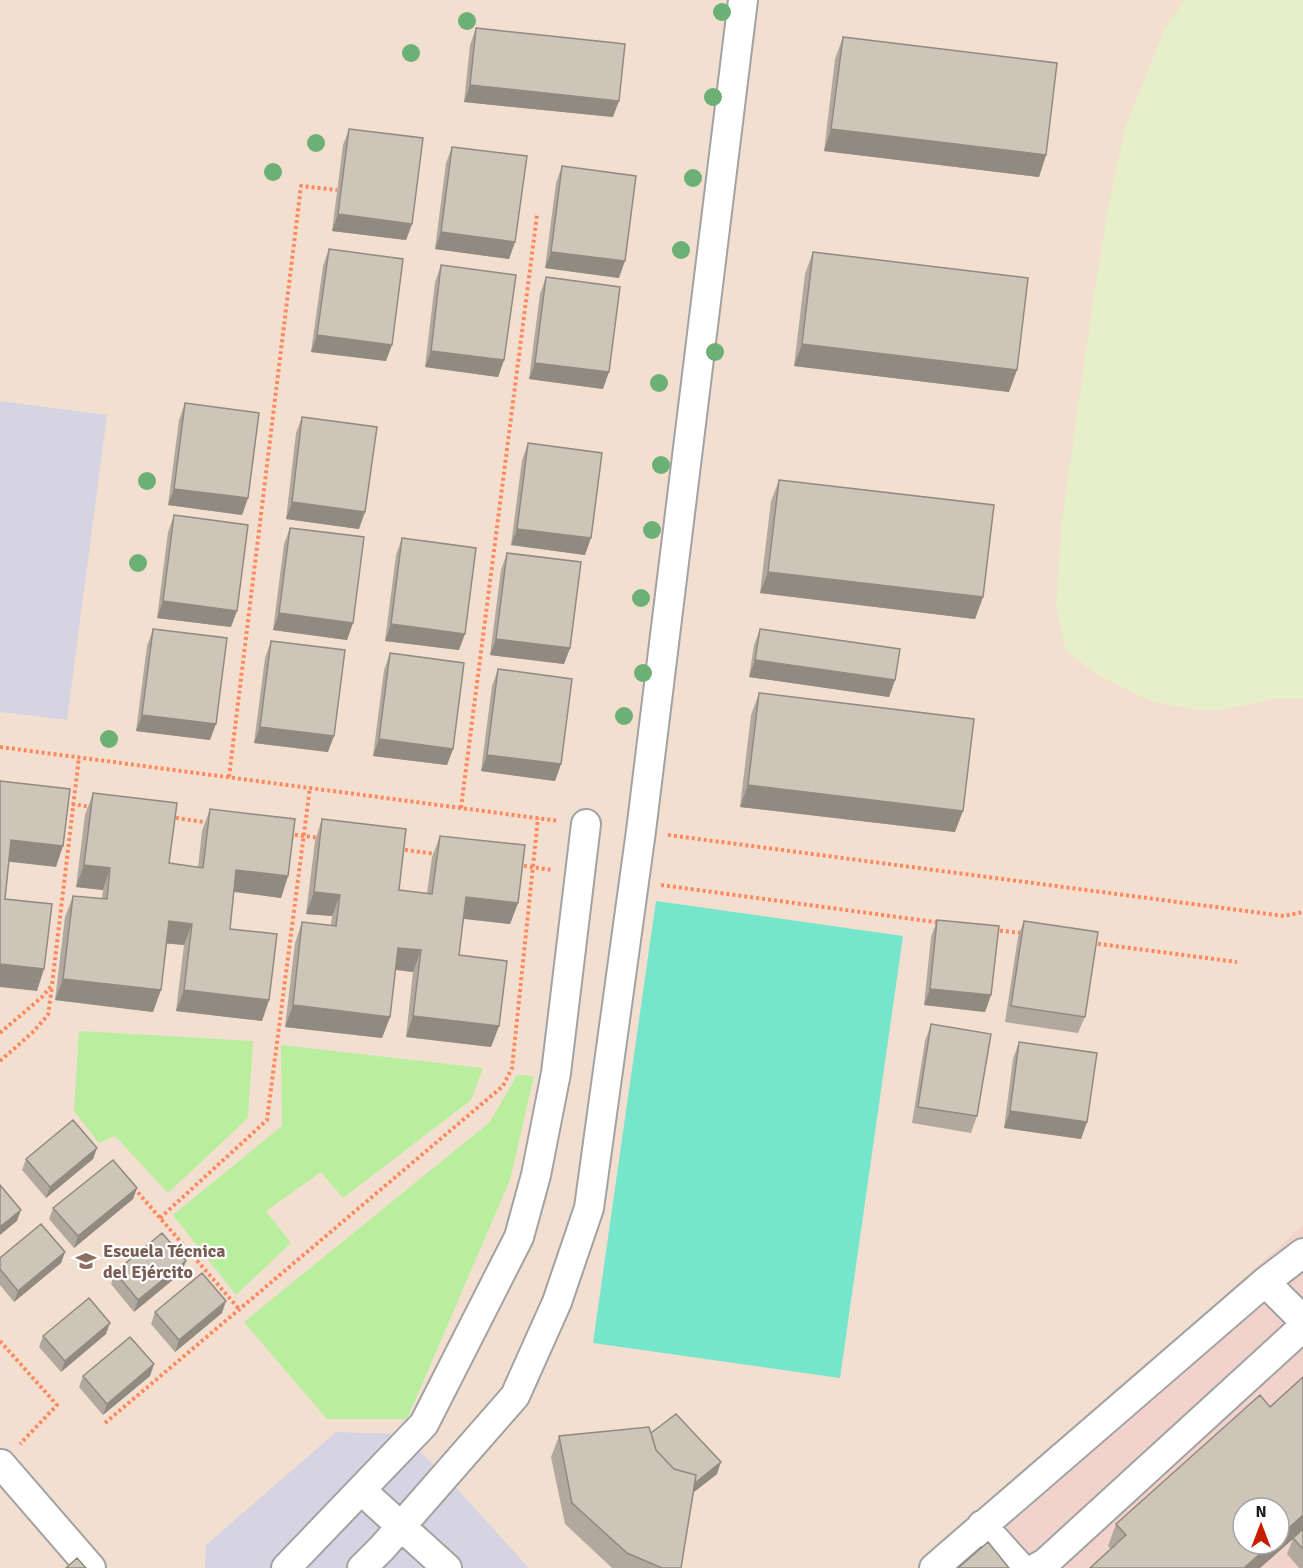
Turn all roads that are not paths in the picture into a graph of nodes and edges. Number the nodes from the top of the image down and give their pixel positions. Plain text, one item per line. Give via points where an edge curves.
1 (743, 0) edge
2 (586, 824) dead end
3 (1303, 1253) edge
4 (1265, 1282) junction
5 (1303, 1320) edge
6 (1303, 1328) edge
7 (1, 1464) edge
8 (361, 1490) junction
9 (402, 1525) junction
10 (982, 1525) junction
11 (91, 1568) edge
12 (286, 1568) edge
13 (362, 1568) edge
14 (447, 1568) edge
15 (934, 1568) edge
16 (1021, 1568) edge
17 (1036, 1568) edge

1 - 9 lane via 641,831 589,1208 557,1302 515,1396
2 - 8 lane via 556,1073 519,1237 424,1424
3 - 4 lane
4 - 5 lane
4 - 10 lane
6 - 17 lane
7 - 11 lane
8 - 9 lane
8 - 12 lane
9 - 13 lane
9 - 14 lane
10 - 15 lane
10 - 16 lane

